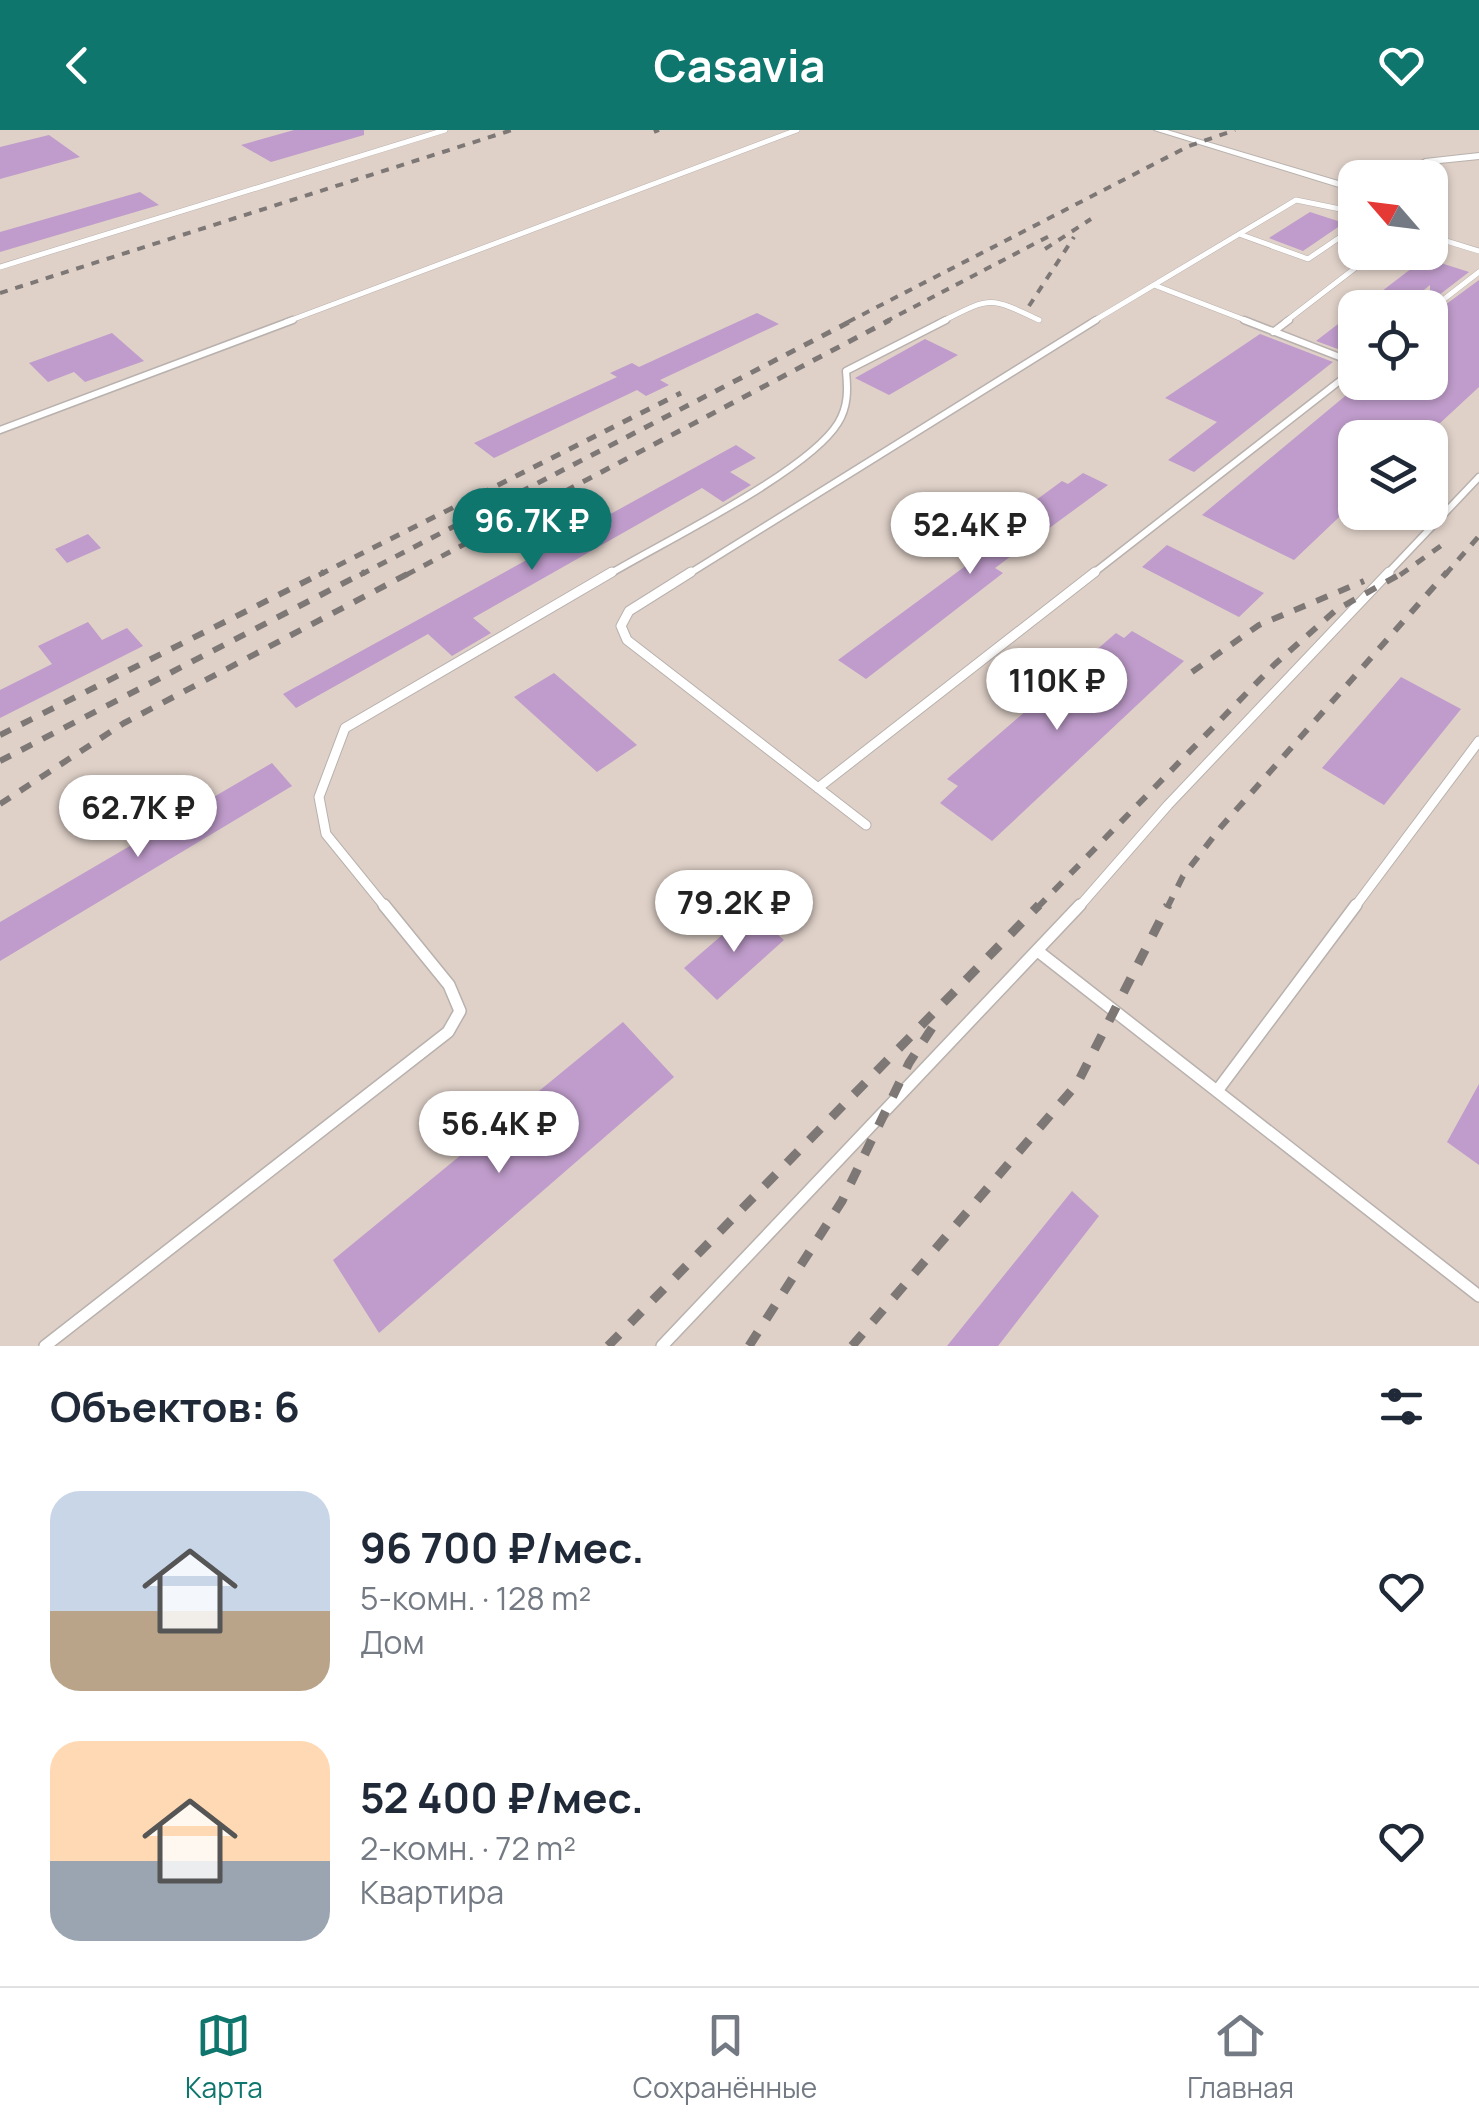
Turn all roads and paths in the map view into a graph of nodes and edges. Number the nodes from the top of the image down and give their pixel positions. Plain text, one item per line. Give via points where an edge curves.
1 (446, 130) edge
2 (797, 130) edge
3 (1158, 130) edge
4 (1479, 156) edge
5 (1438, 160) edge
6 (1338, 184) edge
7 (1338, 207) edge
8 (1239, 234) junction
9 (1338, 239) edge
10 (1448, 242) edge
11 (1479, 252) edge
12 (0, 268) edge
13 (1353, 270) edge
14 (1479, 272) edge
15 (1154, 285) junction
16 (1448, 296) edge
17 (1040, 320) dead end
18 (1273, 332) junction
19 (1338, 359) edge
20 (1338, 379) edge
21 (0, 430) edge
22 (1479, 477) edge
23 (1479, 741) edge
24 (818, 788) junction
25 (866, 825) dead end
26 (1038, 952) junction
27 (1217, 1091) junction
28 (1479, 1296) edge
29 (45, 1346) edge
30 (662, 1346) edge

1 - 12 lane
2 - 21 lane
3 - 6 street
4 - 5 street
7 - 8 lane via 1296,200
8 - 9 lane via 1308,259
8 - 15 lane
10 - 11 lane
13 - 18 lane
14 - 16 lane
15 - 18 lane
15 - 24 lane via 629,611 621,626 627,640
17 - 29 lane via 984,300 846,371 851,400 810,456 345,728 319,797 326,834 449,985 460,1011 448,1032
18 - 19 lane
20 - 24 lane
22 - 26 lane
23 - 27 lane
24 - 25 lane
26 - 27 lane
26 - 30 lane
27 - 28 lane

